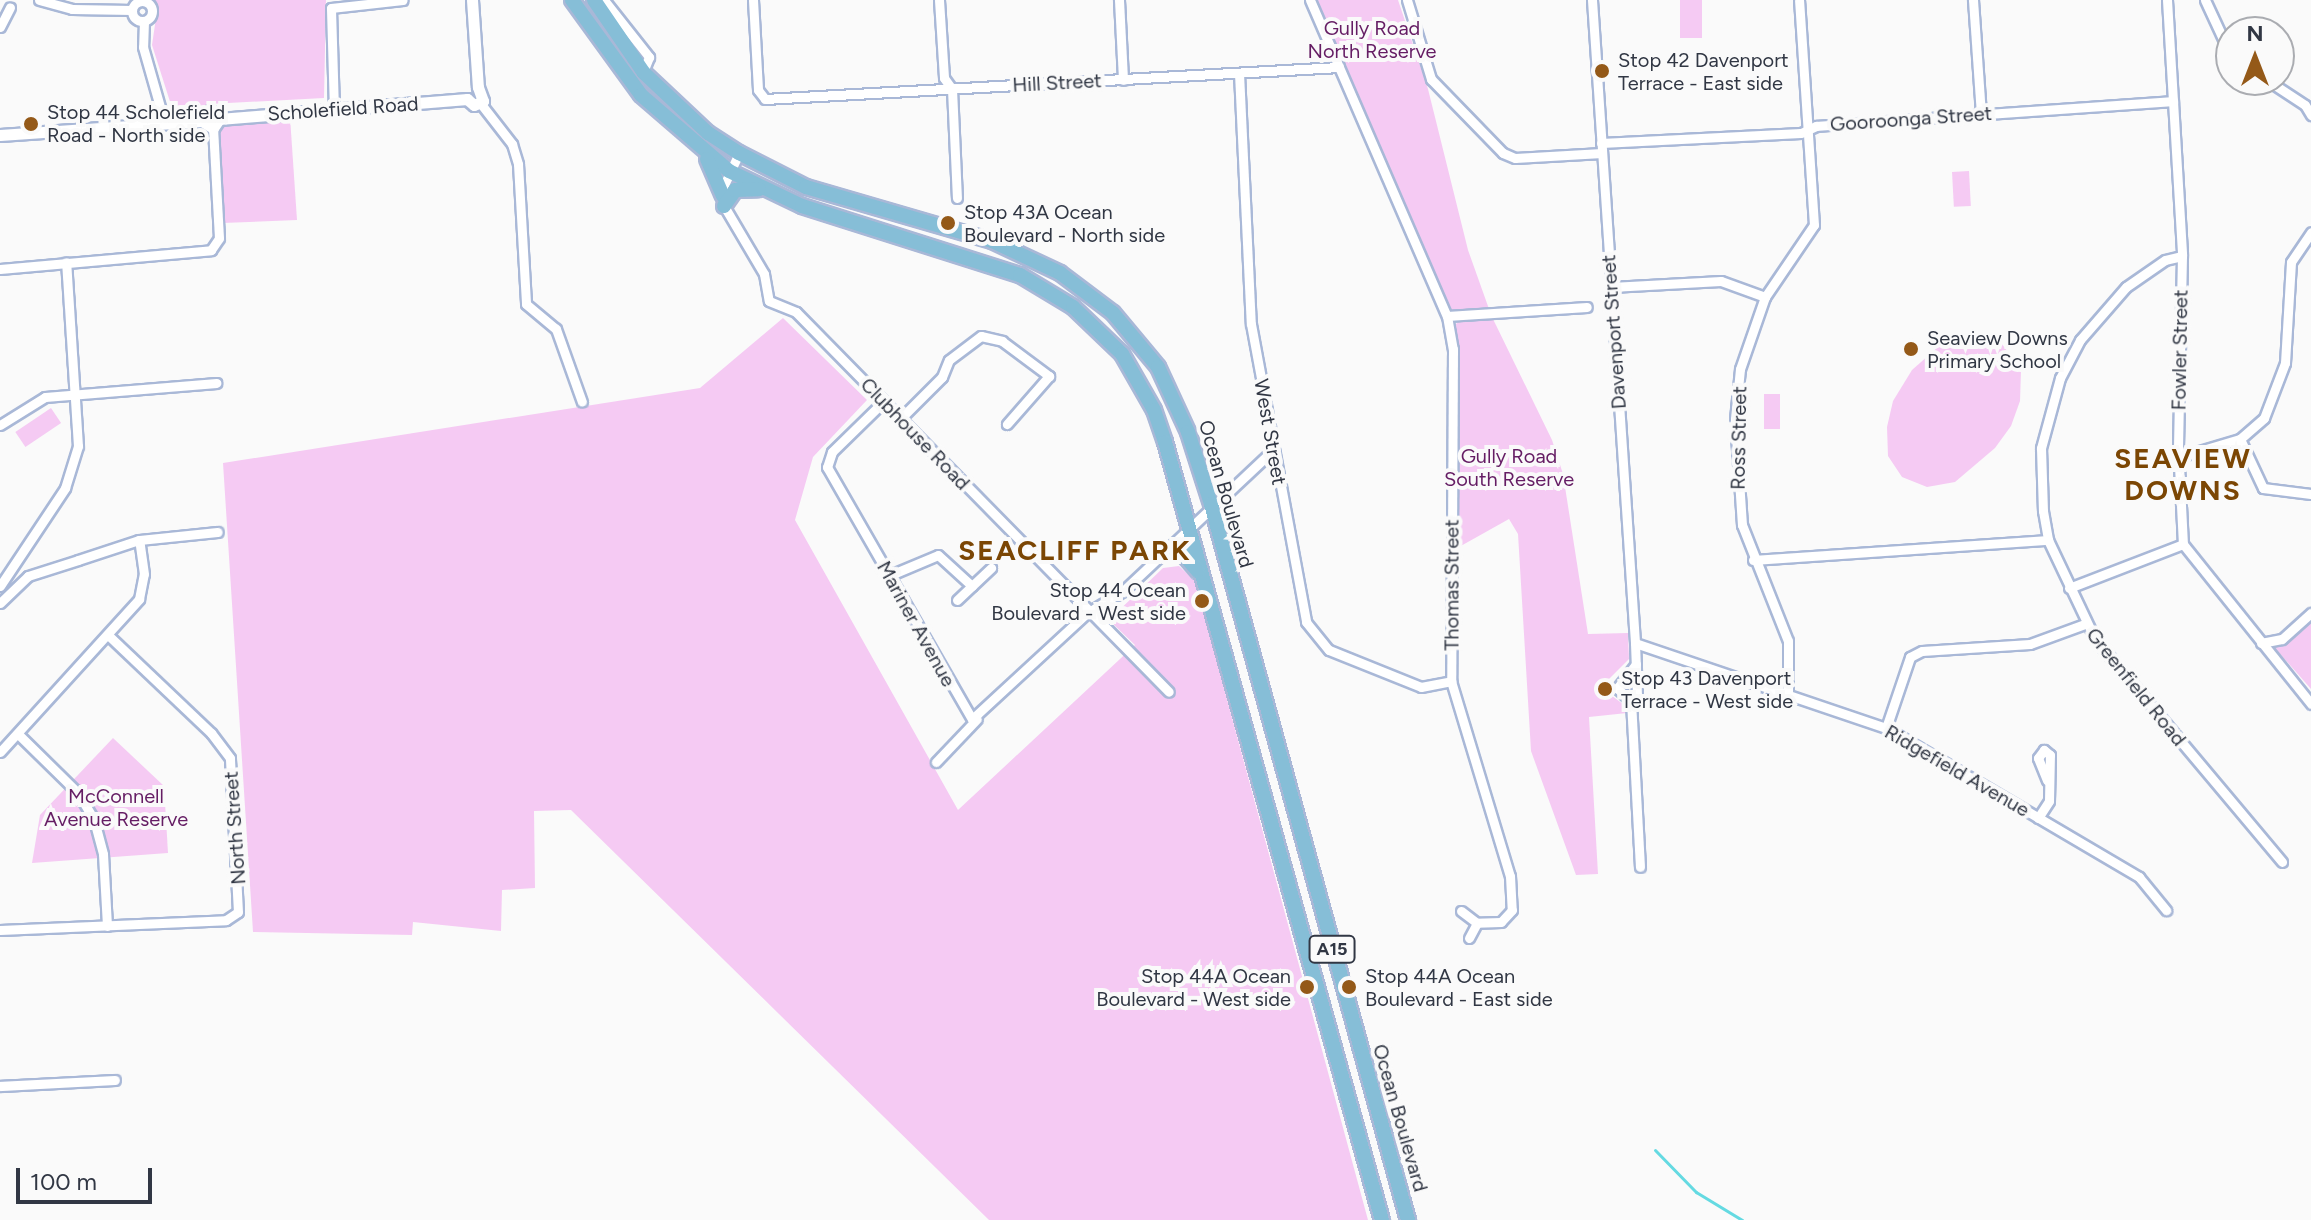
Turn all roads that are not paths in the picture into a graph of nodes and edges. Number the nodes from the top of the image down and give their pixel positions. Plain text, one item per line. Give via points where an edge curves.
1 (39, 0) edge
2 (403, 0) edge
3 (472, 0) edge
4 (572, 0) edge
5 (594, 0) edge
6 (604, 0) edge
7 (753, 0) edge
8 (939, 0) edge
9 (1119, 0) edge
10 (1310, 0) edge
11 (1407, 0) edge
12 (1592, 0) edge
13 (1799, 0) edge
14 (1973, 0) edge
15 (2167, 0) edge
16 (2205, 0) edge
17 (141, 1) edge
18 (10, 7) dead end
19 (132, 10) junction
20 (144, 21) junction
21 (2215, 22) edge
22 (0, 27) edge
23 (1339, 67) junction
24 (644, 73) junction
25 (1239, 73) junction
26 (1123, 80) junction
27 (631, 83) junction
28 (478, 87) junction
29 (952, 89) junction
30 (467, 99) junction
31 (2173, 101) junction
32 (2308, 101) edge
33 (481, 104) junction
34 (334, 110) junction
35 (1981, 115) junction
36 (2311, 115) edge
37 (165, 124) junction
38 (216, 124) junction
39 (1808, 130) junction
40 (0, 135) edge
41 (697, 147) junction
42 (1602, 148) junction
43 (739, 153) junction
44 (729, 171) junction
45 (767, 189) junction
46 (957, 198) dead end
47 (723, 201) junction
48 (2311, 232) edge
49 (2182, 256) junction
50 (66, 262) junction
51 (0, 269) edge
52 (1611, 287) junction
53 (1765, 297) junction
54 (1587, 307) dead end
55 (1447, 316) junction
56 (216, 383) dead end
57 (75, 394) junction
58 (884, 401) junction
59 (582, 402) dead end
60 (901, 418) junction
61 (1007, 424) dead end
62 (0, 425) edge
63 (2240, 439) junction
64 (1273, 450) junction
65 (2179, 457) junction
66 (2311, 494) edge
67 (1211, 504) junction
68 (1189, 527) junction
69 (218, 532) dead end
70 (139, 540) junction
71 (2048, 540) junction
72 (2183, 544) junction
73 (1160, 555) junction
74 (19, 558) junction
75 (1753, 560) junction
76 (991, 568) dead end
77 (28, 576) junction
78 (888, 576) junction
79 (0, 586) edge
80 (972, 586) junction
81 (2069, 588) junction
82 (1209, 597) junction
83 (957, 600) dead end
84 (0, 603) edge
85 (1087, 613) junction
86 (2311, 613) edge
87 (2085, 624) junction
88 (109, 636) junction
89 (1635, 643) junction
90 (2261, 643) junction
91 (1636, 664) junction
92 (1257, 677) junction
93 (1451, 681) junction
94 (1169, 692) dead end
95 (1788, 695) junction
96 (1631, 701) junction
97 (2311, 704) edge
98 (1242, 718) junction
99 (977, 719) junction
100 (1886, 728) junction
101 (18, 734) junction
102 (0, 752) edge
103 (936, 762) dead end
104 (2047, 780) dead end
105 (2038, 818) junction
106 (2282, 862) dead end
107 (1640, 867) dead end
108 (2166, 910) dead end
109 (1461, 911) dead end
110 (1477, 923) junction
111 (107, 926) junction
112 (0, 930) edge
113 (1469, 938) dead end
114 (115, 1080) dead end
115 (0, 1086) edge
116 (1382, 1220) edge
117 (1408, 1220) edge

1 - 19 street via 72,9
2 - 34 street via 331,8
3 - 28 street
4 - 27 main road, A15
5 - 24 main road, Ocean Boulevard / A15
6 - 24 street via 647,52
7 - 29 street, Hill Street via 762,97
8 - 29 street via 944,78
9 - 26 street
10 - 23 street, Thomas Street
11 - 42 street, Gooroonga Street via 1434,83 1503,153 1515,158
12 - 42 street, Davenport Street
13 - 39 street, Ross Street
14 - 35 street
15 - 31 street, Fowler Street
16 - 21 street
17 - 19 street
17 - 20 street via 152,10
18 - 22 street
19 - 20 street
20 - 37 street via 143,47
23 - 25 street, Hill Street
23 - 55 street, Thomas Street
24 - 27 street
24 - 43 main road, Ocean Boulevard / A15 via 708,133
25 - 26 street, Hill Street
25 - 64 street, West Street via 1251,324
26 - 29 street, Hill Street
27 - 41 main road, A15
28 - 30 street
28 - 33 street via 485,95
29 - 46 street
30 - 33 street
30 - 34 street, Scholefield Road
31 - 35 street, Gooroonga Street
31 - 49 street, Fowler Street
32 - 36 street
33 - 59 street via 512,144 518,164 526,304 556,329
34 - 38 street, Scholefield Road
35 - 39 street, Gooroonga Street
37 - 38 street, Scholefield Road via 202,121 210,111
37 - 40 street
38 - 50 street via 219,238 211,250
39 - 42 street, Gooroonga Street
39 - 53 street, Ross Street via 1814,225
41 - 44 main road, A15
41 - 47 main road via 715,172
42 - 52 street, Davenport Street
43 - 44 street
43 - 67 main road, Ocean Boulevard / A15 via 806,187 992,241 1088,292 1158,367 1188,432
44 - 45 main road, A15
44 - 47 street
45 - 47 main road via 735,190
45 - 68 main road, A15 via 843,219 997,266 1073,307 1138,377 1154,410
47 - 58 street, Clubhouse Road via 764,274 769,301 796,312
48 - 63 street via 2291,262 2285,363 2276,392 2264,418
49 - 65 street, Fowler Street
49 - 71 street, Greenfield Road via 2165,260 2126,287 2080,340 2060,378 2041,448
50 - 51 street
50 - 57 street
52 - 53 street via 1721,281
52 - 89 street, Davenport Street
53 - 75 street, Ross Street via 1740,369 1735,419 1735,477
54 - 55 street
55 - 93 street, Thomas Street via 1453,349
56 - 57 street
57 - 62 street via 45,397
57 - 74 street via 78,446 72,468 65,488
58 - 60 street, Clubhouse Road
58 - 78 street, Mariner Avenue via 827,462
60 - 61 street via 942,377 949,360 981,336 1002,341 1049,376
60 - 85 street, Clubhouse Road
63 - 65 street
63 - 66 street via 2263,488
64 - 67 street
64 - 93 street, West Street via 1313,636 1329,650 1421,687
65 - 72 street, Fowler Street
67 - 68 street
67 - 92 main road, Ocean Boulevard / A15
68 - 73 street
68 - 82 main road, A15
69 - 70 street
70 - 77 street
70 - 88 street via 144,574 139,599
71 - 75 street
71 - 81 street, Greenfield Road
72 - 81 street
72 - 90 street
73 - 82 main road via 1190,559
73 - 85 street via 1123,591
74 - 77 street
74 - 79 street
75 - 95 street, Ross Street via 1788,641
76 - 80 street
77 - 84 street
78 - 80 street via 938,555
78 - 99 street, Mariner Avenue via 964,711
80 - 83 street
81 - 87 street, Greenfield Road
82 - 98 main road, A15
85 - 94 street, Clubhouse Road
85 - 99 street
86 - 90 street via 2282,639
87 - 100 street via 2030,644 1922,651 1910,657
87 - 106 street, Greenfield Road
88 - 101 street
88 - 111 street, North Street via 230,758 240,891 238,912 226,920
89 - 91 street, Davenport Street
89 - 95 street, Ridgefield Avenue
90 - 97 street
91 - 96 street, Davenport Street via 1637,695
91 - 96 street, Davenport Street via 1617,688
92 - 98 main road via 1250,671 1241,675
92 - 117 main road, Ocean Boulevard / A15
93 - 110 street, Thomas Street via 1510,876 1509,915 1501,922
95 - 100 street, Ridgefield Avenue
96 - 107 street, Davenport Street
98 - 116 main road, A15
99 - 103 street
100 - 105 street, Ridgefield Avenue
101 - 102 street
101 - 111 street via 78,793 94,820 103,854
104 - 105 street via 2049,801
105 - 108 street, Ridgefield Avenue via 2139,877
109 - 110 street
110 - 113 street
111 - 112 street
114 - 115 street

